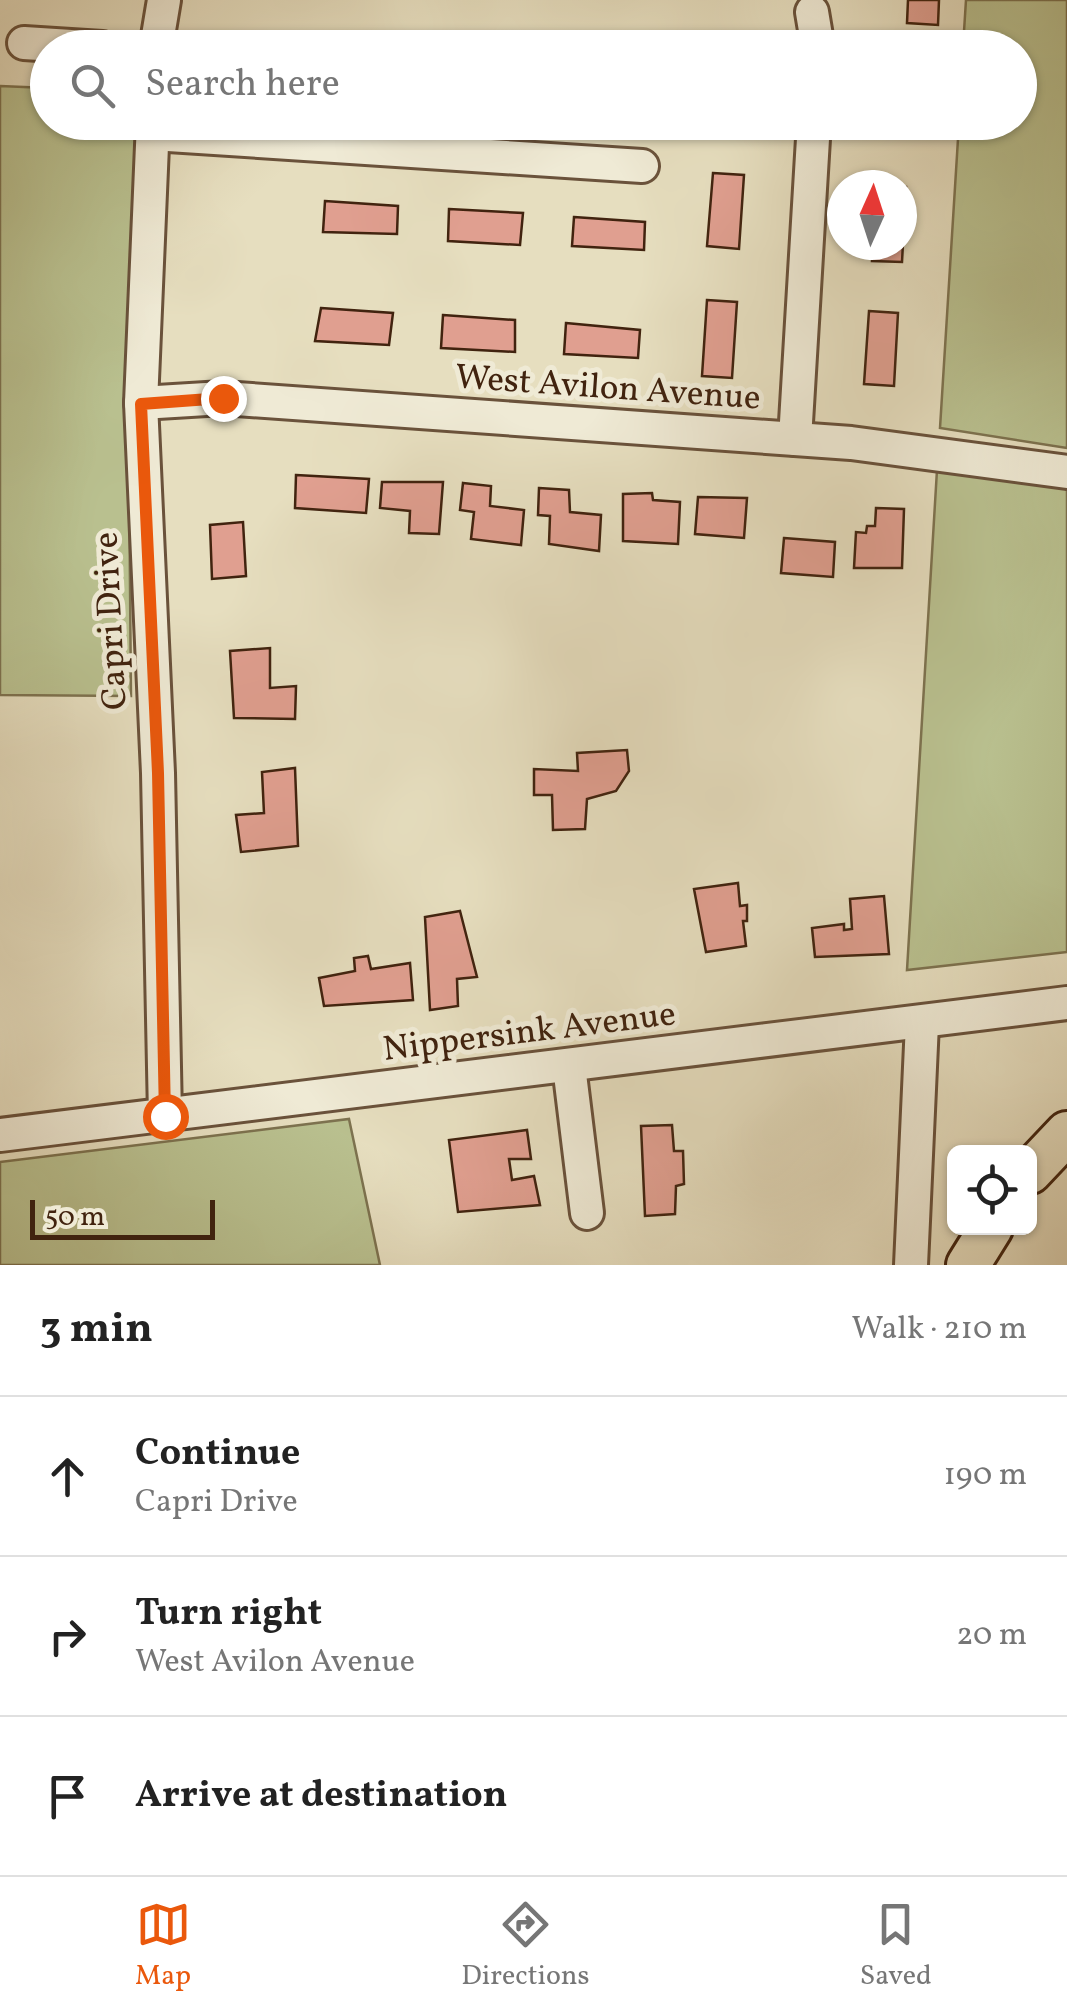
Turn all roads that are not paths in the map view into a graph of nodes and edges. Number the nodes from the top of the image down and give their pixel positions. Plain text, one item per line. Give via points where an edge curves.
1 (164, 0) edge
2 (812, 12) dead end
3 (158, 30) edge
4 (815, 30) edge
5 (24, 43) dead end
6 (30, 43) edge
7 (152, 140) edge
8 (307, 140) edge
9 (813, 140) edge
10 (642, 166) dead end
11 (141, 404) junction
12 (795, 439) junction
13 (1067, 472) edge
14 (1067, 1003) edge
15 (922, 1022) junction
16 (569, 1066) junction
17 (165, 1116) junction
18 (1067, 1133) edge
19 (0, 1134) edge
20 (1037, 1165) edge
21 (587, 1214) dead end
22 (987, 1235) edge
23 (911, 1265) edge
24 (968, 1265) edge

1 - 3 street
2 - 4 street
5 - 6 street
7 - 11 street, Capri Drive
8 - 10 street
9 - 12 street
11 - 12 street, West Avilon Avenue via 223,398
11 - 17 street, Capri Drive
12 - 13 street, West Avilon Avenue
14 - 15 street, Nippersink Avenue
15 - 16 street, Nippersink Avenue
15 - 23 street
16 - 17 street, Nippersink Avenue
16 - 21 street
17 - 19 street, Nippersink Avenue
18 - 20 main road
22 - 24 main road

